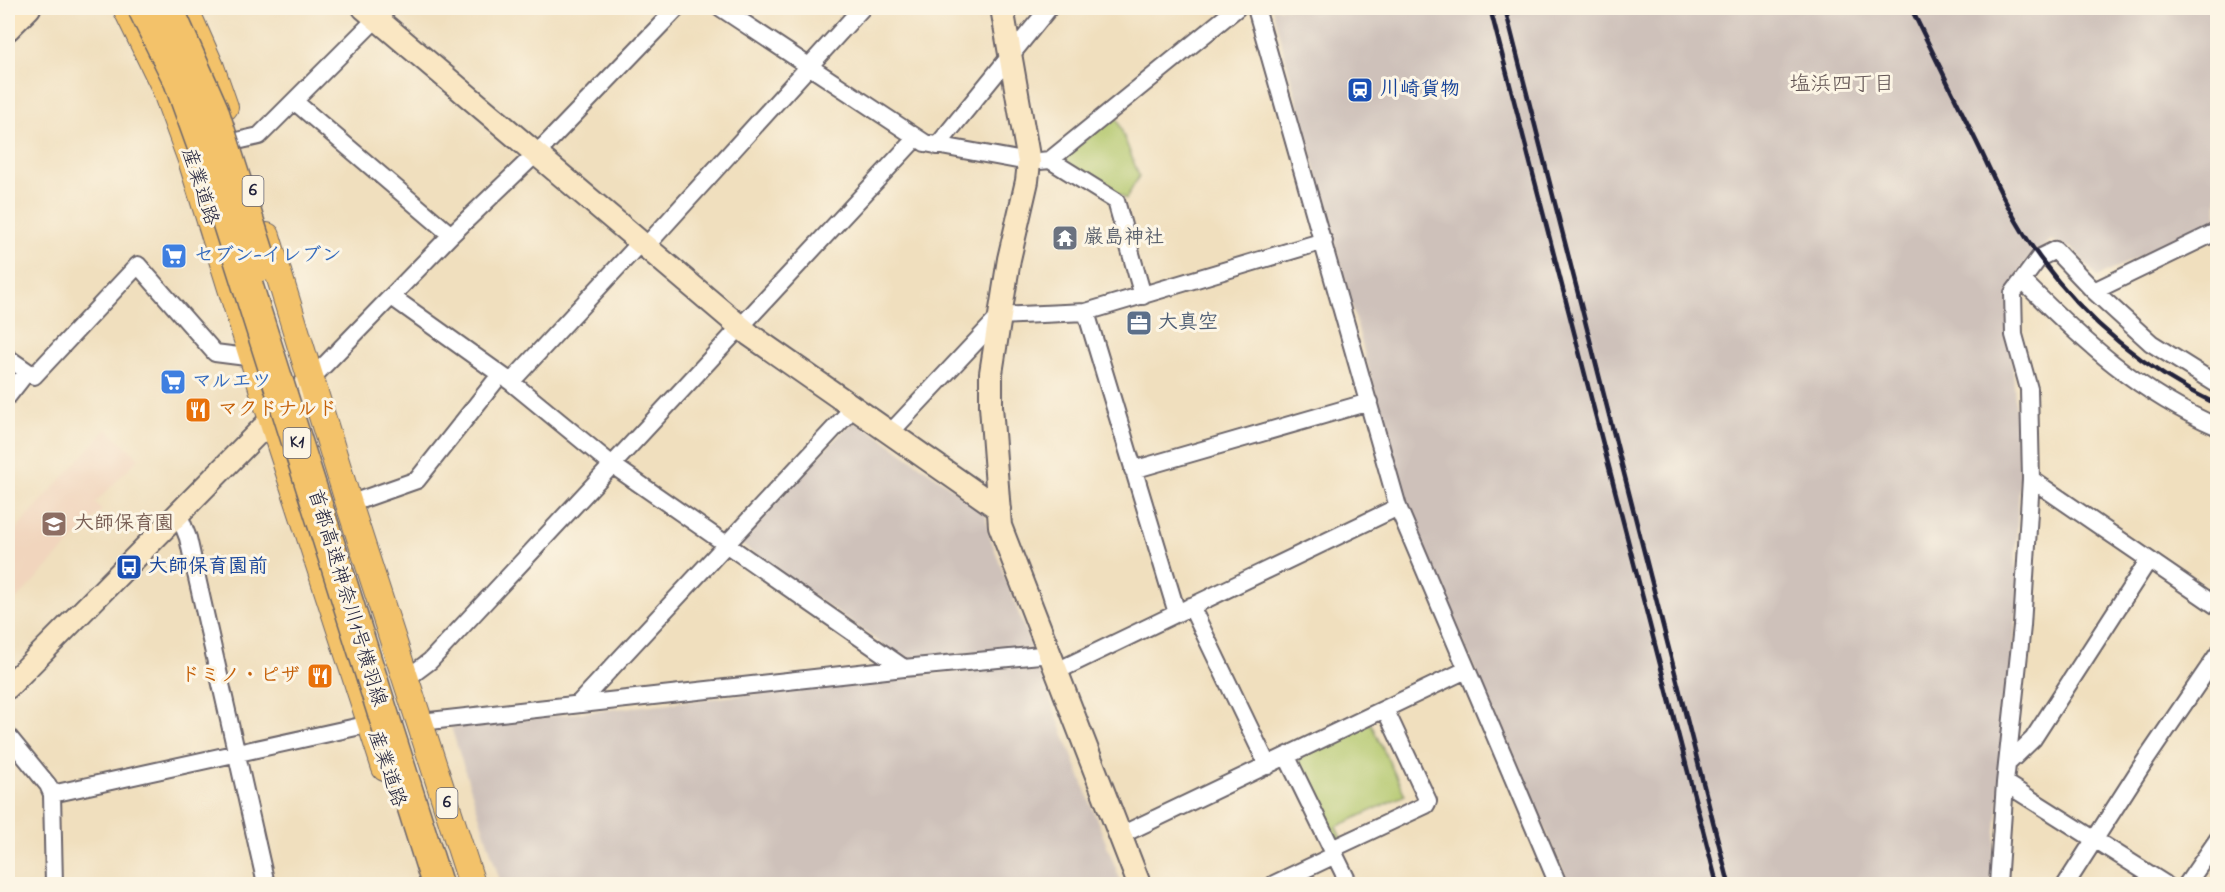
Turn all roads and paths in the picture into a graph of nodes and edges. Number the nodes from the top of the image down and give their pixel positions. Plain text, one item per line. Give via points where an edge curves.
1 (29, 8) edge
2 (126, 8) edge
3 (143, 8) edge
4 (168, 8) edge
5 (185, 8) edge
6 (676, 8) edge
7 (721, 8) edge
8 (862, 8) edge
9 (1002, 8) edge
10 (1048, 8) edge
11 (1238, 8) edge
12 (1256, 8) edge
13 (376, 11) edge
14 (8, 29) edge
15 (1010, 55) junction
16 (811, 65) junction
17 (294, 101) junction
18 (916, 138) junction
19 (237, 141) junction
20 (937, 146) junction
21 (535, 152) junction
22 (1040, 161) junction
23 (2217, 231) edge
24 (451, 235) junction
25 (1324, 241) junction
26 (642, 245) junction
27 (2024, 282) junction
28 (2094, 291) junction
29 (1143, 296) junction
30 (392, 297) junction
31 (1086, 312) junction
32 (1000, 316) junction
33 (741, 327) junction
34 (8, 358) edge
35 (254, 358) junction
36 (26, 373) junction
37 (312, 378) junction
38 (505, 378) junction
39 (2217, 385) edge
40 (8, 396) edge
41 (1369, 402) junction
42 (854, 406) junction
43 (272, 419) junction
44 (2217, 427) edge
45 (891, 432) junction
46 (611, 464) junction
47 (1133, 470) junction
48 (2031, 479) junction
49 (349, 504) junction
50 (1398, 507) junction
51 (999, 509) junction
52 (178, 512) junction
53 (727, 543) junction
54 (2148, 561) junction
55 (2217, 607) edge
56 (1184, 610) junction
57 (2217, 654) edge
58 (1054, 663) junction
59 (904, 668) junction
60 (1466, 670) junction
61 (406, 678) junction
62 (8, 687) edge
63 (578, 704) junction
64 (1385, 709) junction
65 (421, 722) junction
66 (370, 724) junction
67 (8, 736) edge
68 (237, 756) junction
69 (1287, 757) junction
70 (2007, 764) junction
71 (1268, 766) junction
72 (2005, 783) junction
73 (52, 794) junction
74 (1119, 836) junction
75 (2217, 839) edge
76 (2095, 840) junction
77 (1334, 852) junction
78 (54, 885) edge
79 (266, 885) edge
80 (426, 885) edge
81 (437, 885) edge
82 (457, 885) edge
83 (472, 885) edge
84 (1139, 885) edge
85 (1274, 885) edge
86 (1349, 885) edge
87 (1558, 885) edge
88 (1998, 885) edge
89 (2067, 885) edge
90 (2165, 885) edge
91 (2187, 885) edge

1 - 14 street
2 - 35 main road, 産業道路 via 163,84 191,160
3 - 81 highway, 首都高速神奈川1号横羽線 / K1, bridge via 179,81 210,167
4 - 82 highway, 首都高速神奈川1号横羽線 / K1, bridge via 198,71 229,156
5 - 19 main road, 6
6 - 21 street
7 - 16 street
8 - 16 street
9 - 15 street
10 - 15 street
11 - 22 street
12 - 25 street
13 - 17 street
13 - 21 street
15 - 20 street
15 - 22 street
16 - 18 street
16 - 26 street
17 - 19 street via 259,136
17 - 24 street
18 - 20 street
18 - 33 street
19 - 37 main road, 6
20 - 22 street
21 - 24 street
21 - 26 street
22 - 29 street via 1116,201
22 - 32 street
23 - 28 street
24 - 30 street
25 - 29 street
25 - 41 street
26 - 33 street
26 - 38 street
27 - 28 street via 2039,258 2055,250
27 - 44 street via 2077,335 2122,372 2154,395
27 - 48 street via 2013,293 2014,334 2029,389
28 - 39 street via 2151,343
29 - 31 street
30 - 37 street
30 - 38 street
31 - 32 street
31 - 47 street
32 - 45 street
32 - 51 street via 990,389
33 - 42 street
33 - 46 street
34 - 36 street
35 - 36 street via 215,353 138,265 34,376
35 - 43 main road, 産業道路
36 - 40 street
37 - 43 street
37 - 49 main road, 6
38 - 46 street
38 - 49 street via 417,480
41 - 47 street
41 - 50 street
42 - 45 street
42 - 53 street
43 - 52 street
43 - 66 main road, 産業道路
45 - 51 street
46 - 53 street
46 - 61 street via 430,661
47 - 56 street
48 - 54 street
48 - 70 street via 2022,626
49 - 61 main road, 6
50 - 56 street
50 - 60 street
51 - 58 street via 1000,526
52 - 62 street
52 - 68 street via 188,538
53 - 59 street
53 - 63 street
54 - 55 street
54 - 70 street via 2033,739
56 - 58 street
56 - 71 street
57 - 76 street
58 - 59 street
58 - 74 street
59 - 63 street
60 - 64 street
60 - 87 street
61 - 65 main road, 6
63 - 65 street
64 - 69 street
64 - 77 street via 1428,801
65 - 66 street
65 - 83 main road, 6
66 - 68 street
66 - 80 main road, 産業道路
67 - 73 street
68 - 73 street
68 - 79 street
69 - 71 street
69 - 77 street
70 - 72 street
71 - 74 street
72 - 76 street
72 - 88 street
73 - 78 street
74 - 84 street
75 - 91 street
76 - 89 street
76 - 90 street
77 - 85 street
77 - 86 street

